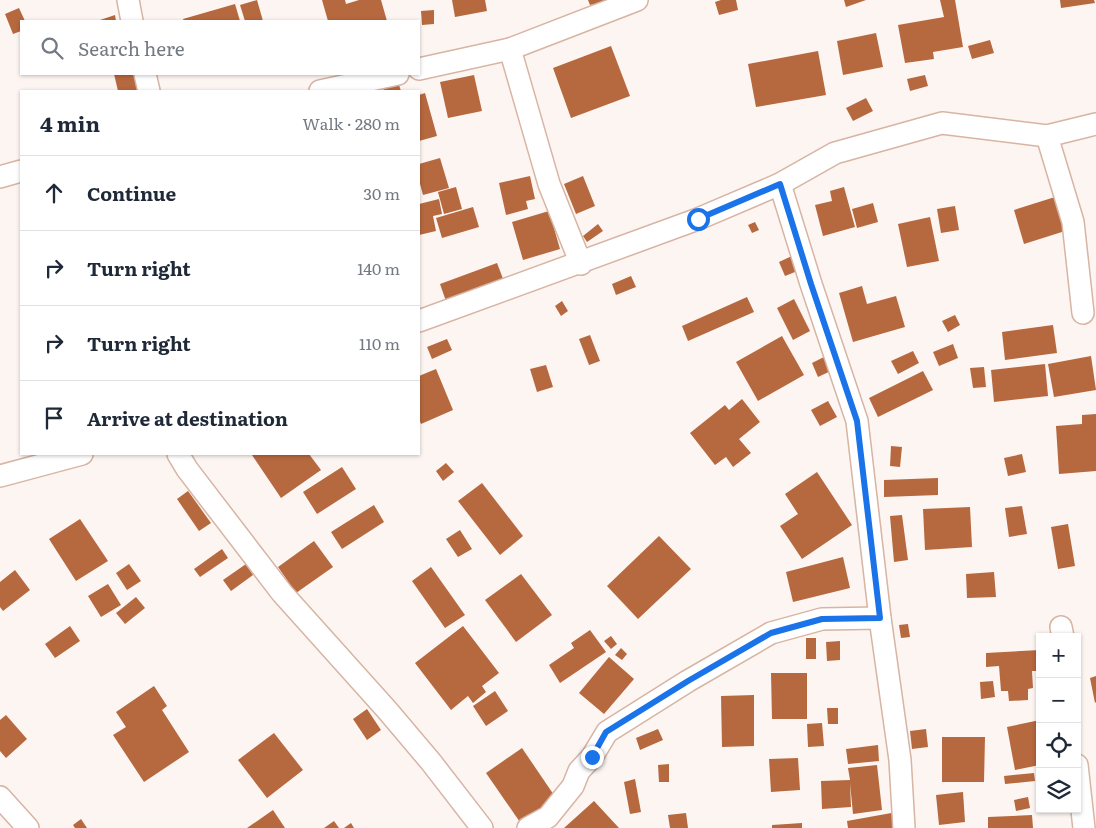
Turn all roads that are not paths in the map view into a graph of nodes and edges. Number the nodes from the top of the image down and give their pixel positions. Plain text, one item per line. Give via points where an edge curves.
1 (128, 0) edge
2 (638, 0) edge
3 (132, 20) edge
4 (510, 49) junction
5 (420, 69) edge
6 (144, 75) edge
7 (393, 75) edge
8 (149, 90) edge
9 (325, 90) edge
10 (1096, 124) edge
11 (1047, 136) junction
12 (20, 171) edge
13 (0, 177) edge
14 (780, 184) junction
15 (580, 264) junction
16 (1083, 313) dead end
17 (420, 321) edge
18 (78, 455) edge
19 (179, 455) edge
20 (0, 476) edge
21 (880, 618) junction
22 (1077, 768) edge
23 (0, 797) edge
24 (28, 828) edge
25 (482, 828) edge
26 (528, 828) edge
27 (904, 828) edge
28 (1084, 828) edge

1 - 3 street
2 - 4 street
4 - 5 street
4 - 15 street via 549,184
6 - 8 street
7 - 9 street
10 - 11 street
11 - 14 street via 942,123 835,153
11 - 16 street via 1072,222
12 - 13 street
14 - 15 street
14 - 21 street via 857,421
15 - 17 street
18 - 20 street
19 - 25 street via 282,593 425,755
21 - 26 street via 822,619 771,633 688,681 606,732 592,757 579,771 573,786 548,817
21 - 27 street via 900,760
22 - 28 street
23 - 24 street

